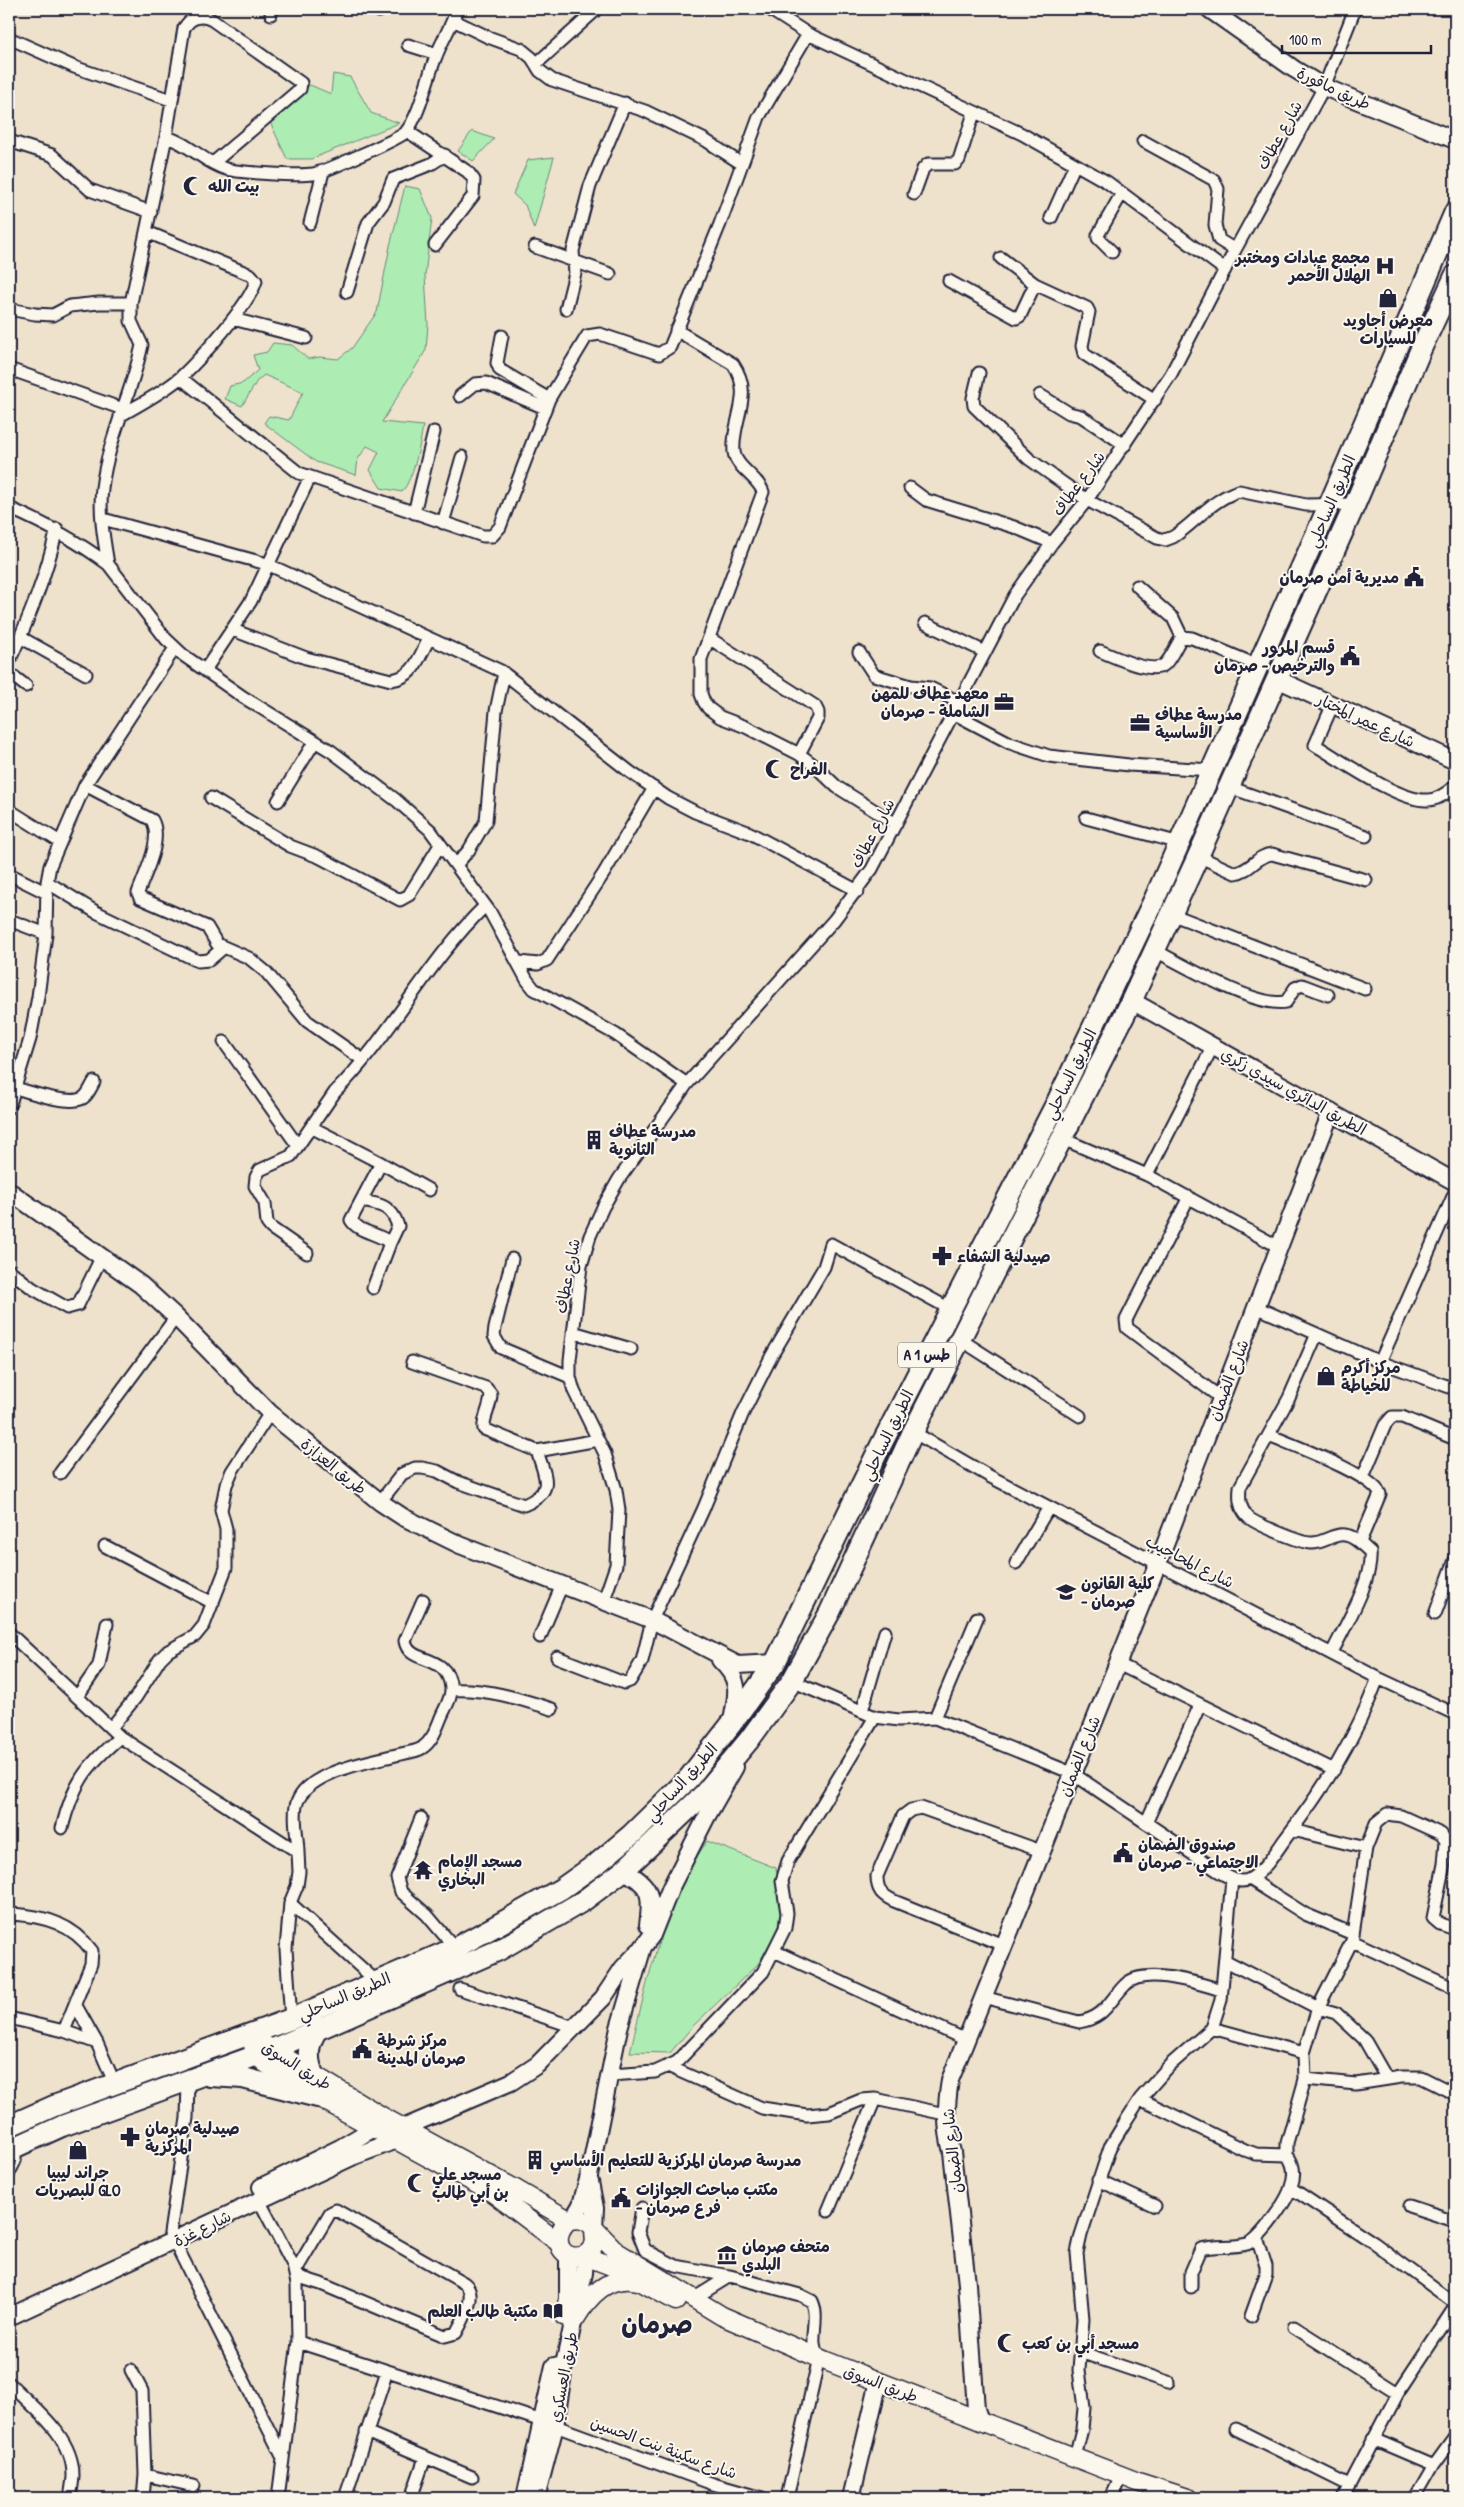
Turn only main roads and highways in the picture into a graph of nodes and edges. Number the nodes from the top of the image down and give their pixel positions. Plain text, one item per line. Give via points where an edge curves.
1 (1455, 212) edge
2 (1453, 286) edge
3 (998, 1218) junction
4 (1019, 1227) junction
5 (320, 2027) junction
6 (250, 2035) junction
7 (263, 2052) junction
8 (314, 2077) junction
9 (195, 2079) junction
10 (318, 2096) junction
11 (54, 2106) junction
12 (378, 2123) junction
13 (9, 2126) edge
14 (62, 2126) junction
15 (400, 2134) junction
16 (12, 2148) edge
17 (570, 2220) junction
18 (594, 2230) junction
19 (571, 2251) junction
20 (639, 2282) junction
21 (575, 2319) road end
22 (818, 2363) junction
23 (877, 2386) junction
24 (1114, 2491) edge
25 (1159, 2498) edge
26 (1188, 2498) edge

1 - 3 highway, الطريق الساحلي / A 1 طس via 1180,843
2 - 4 highway, الطريق الساحلي / A 1 طس via 1421,349 1132,1001
3 - 4 highway
3 - 6 highway, الطريق الساحلي / A 1 طس via 775,1663 689,1778 660,1809 599,1862 561,1889 455,1948
4 - 5 highway, الطريق الساحلي / A 1 طس via 913,1432 830,1612 792,1681 704,1794 623,1871 582,1901 479,1960
5 - 7 highway, الطريق الساحلي / A 1 طس
5 - 8 highway via 309,2046 308,2056
6 - 7 main road, طريق السوق
6 - 11 highway, الطريق الساحلي / A 1 طس
7 - 8 main road, طريق السوق
7 - 9 highway, الطريق الساحلي / A 1 طس
7 - 10 main road, طريق السوق via 265,2063
8 - 12 main road, طريق السوق
9 - 10 highway via 243,2078
9 - 14 highway, الطريق الساحلي / A 1 طس
10 - 12 main road, طريق السوق
11 - 13 highway, الطريق الساحلي / A 1 طس
11 - 14 highway
12 - 15 main road, طريق السوق
14 - 16 highway, الطريق الساحلي / A 1 طس
15 - 17 main road, طريق السوق via 517,2190
15 - 19 main road, طريق السوق via 493,2193
17 - 18 main road via 582,2220
17 - 19 main road via 560,2230
18 - 19 main road via 595,2244
18 - 22 main road, طريق السوق via 617,2252 693,2299
19 - 20 main road, طريق السوق via 614,2267
20 - 21 main road via 611,2282 591,2295
20 - 22 main road, طريق السوق via 741,2336
22 - 23 main road, طريق السوق
23 - 24 main road, طريق السوق
23 - 26 main road, طريق السوق via 951,2409
24 - 25 main road, طريق السوق

